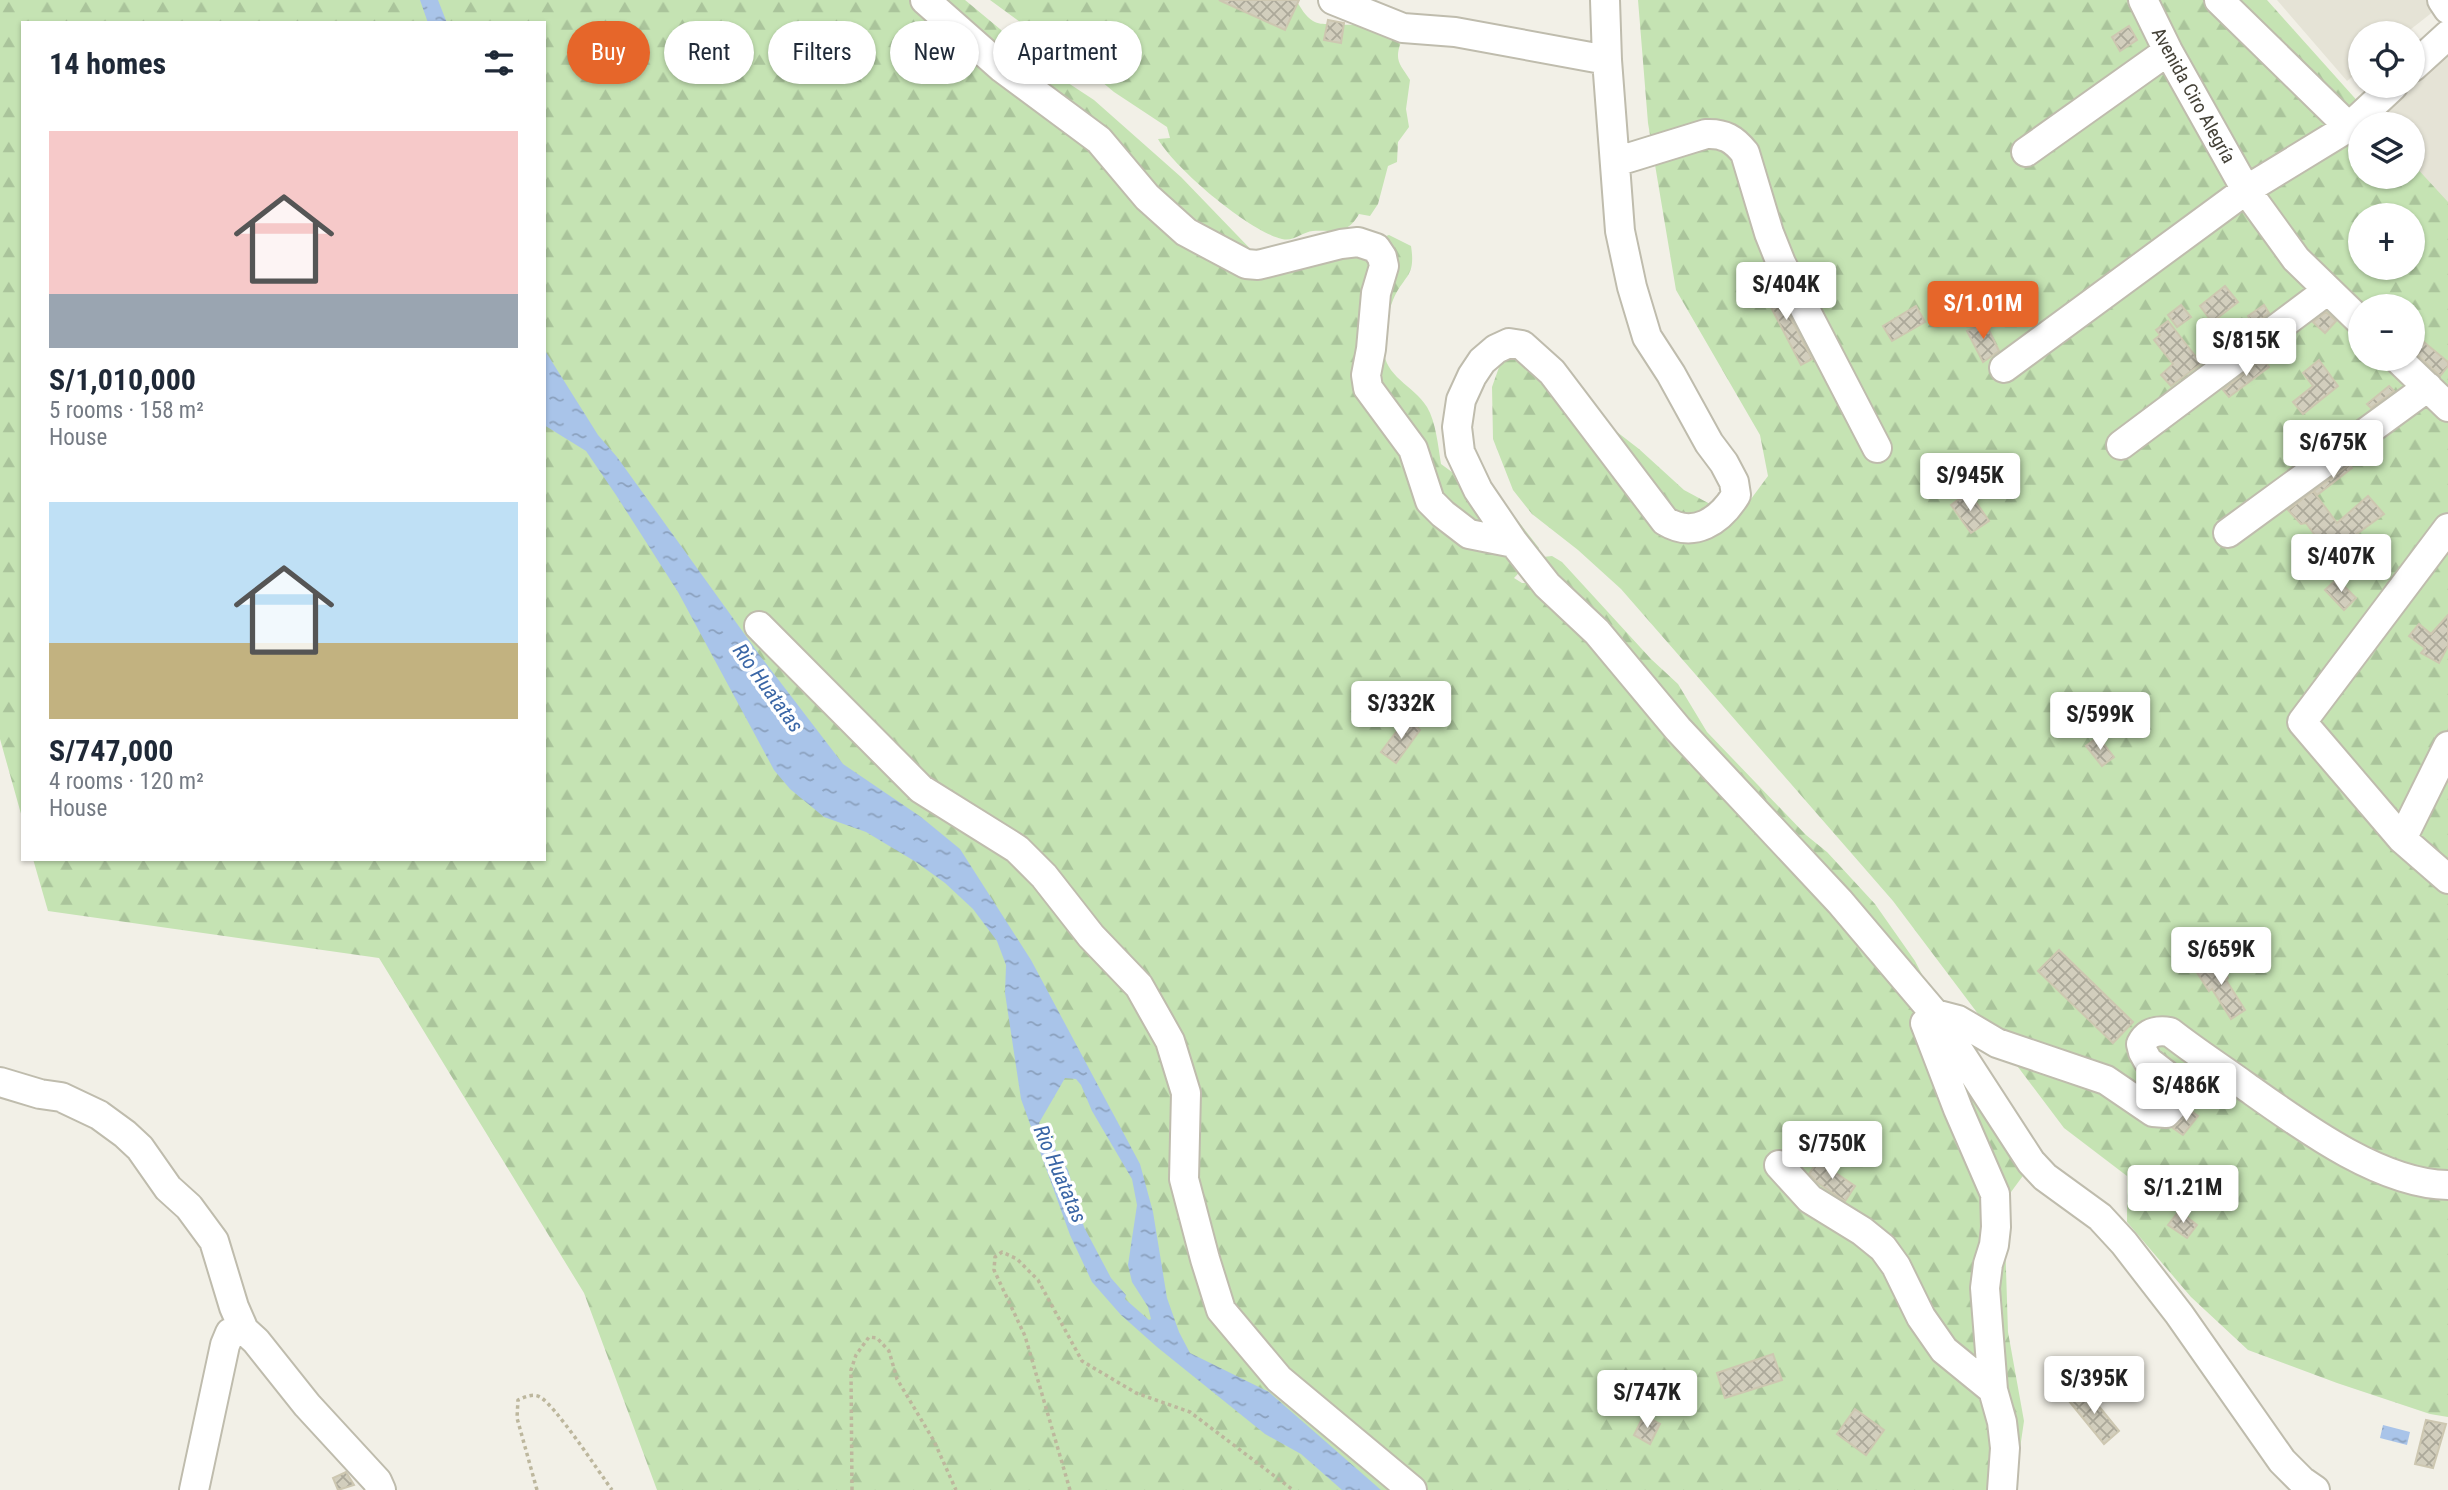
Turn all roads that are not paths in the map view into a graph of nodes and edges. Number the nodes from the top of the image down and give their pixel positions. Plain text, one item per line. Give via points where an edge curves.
1 (925, 0) edge
2 (1333, 0) edge
3 (1605, 0) edge
4 (2143, 0) edge
5 (2220, 0) edge
6 (2442, 0) edge
7 (2448, 9) edge
8 (2448, 35) edge
9 (2168, 51) junction
10 (2425, 56) edge
11 (1607, 60) junction
12 (2380, 98) edge
13 (2365, 112) edge
14 (2348, 126) edge
15 (2348, 128) edge
16 (2026, 152) dead end
17 (1615, 162) junction
18 (2246, 190) junction
19 (2328, 290) junction
20 (2348, 309) edge
21 (2004, 368) dead end
22 (2411, 371) edge
23 (2428, 387) junction
24 (2448, 407) edge
25 (2121, 445) dead end
26 (1877, 448) dead end
27 (2448, 528) edge
28 (2228, 533) dead end
29 (1514, 543) junction
30 (759, 626) dead end
31 (2448, 746) edge
32 (2402, 839) junction
33 (2448, 879) edge
34 (1915, 990) junction
35 (1935, 1014) junction
36 (0, 1082) edge
37 (1779, 1166) dead end
38 (2448, 1185) edge
39 (244, 1329) junction
40 (1993, 1390) junction
41 (377, 1487) edge
42 (194, 1490) edge
43 (1412, 1490) edge
44 (2002, 1490) edge
45 (2315, 1490) edge

1 - 29 street via 1002,68 1099,140 1147,197 1186,232 1246,264 1341,244 1358,242 1376,248 1384,266 1376,293 1367,388 1413,449 1430,501 1469,534
2 - 11 street via 1403,28 1455,32
3 - 11 street
4 - 9 street, Avenida Ciro Alegría
5 - 14 street
6 - 7 street
8 - 10 street
9 - 16 street
9 - 18 street, Avenida Ciro Alegría
11 - 17 street
12 - 13 street
15 - 18 street
17 - 26 street via 1706,134 1719,133 1736,142 1745,153 1781,263
17 - 29 street via 1620,231 1647,337 1724,463 1736,495 1725,512 1689,530 1665,521 1552,372 1522,345 1509,343 1482,361 1472,376 1461,400 1457,427 1460,452 1478,490
18 - 19 street, Avenida Ciro Alegría via 2296,259
18 - 21 street
19 - 20 street, Avenida Ciro Alegría
19 - 25 street
22 - 23 street
23 - 24 street
23 - 28 street
27 - 32 street via 2302,722
29 - 34 street
30 - 43 street via 921,789 1017,849 1139,986 1170,1041 1186,1093 1184,1178 1221,1310 1279,1379
31 - 32 street
32 - 33 street
34 - 35 street
34 - 40 street via 1929,1037 1995,1194 1996,1227 1985,1288
35 - 38 street via 1958,1020 1997,1043 2106,1080 2153,1112 2166,1113 2179,1091 2174,1081 2148,1061 2141,1044 2151,1032 2170,1032 2306,1128 2363,1160 2410,1180
35 - 45 street via 2031,1162 2100,1217 2124,1243 2282,1461
36 - 39 street via 80,1105 141,1148 168,1188 215,1241
37 - 40 street via 1810,1199 1883,1248 1944,1350
39 - 41 street
39 - 42 street via 230,1333 225,1345
40 - 44 street via 2006,1448

